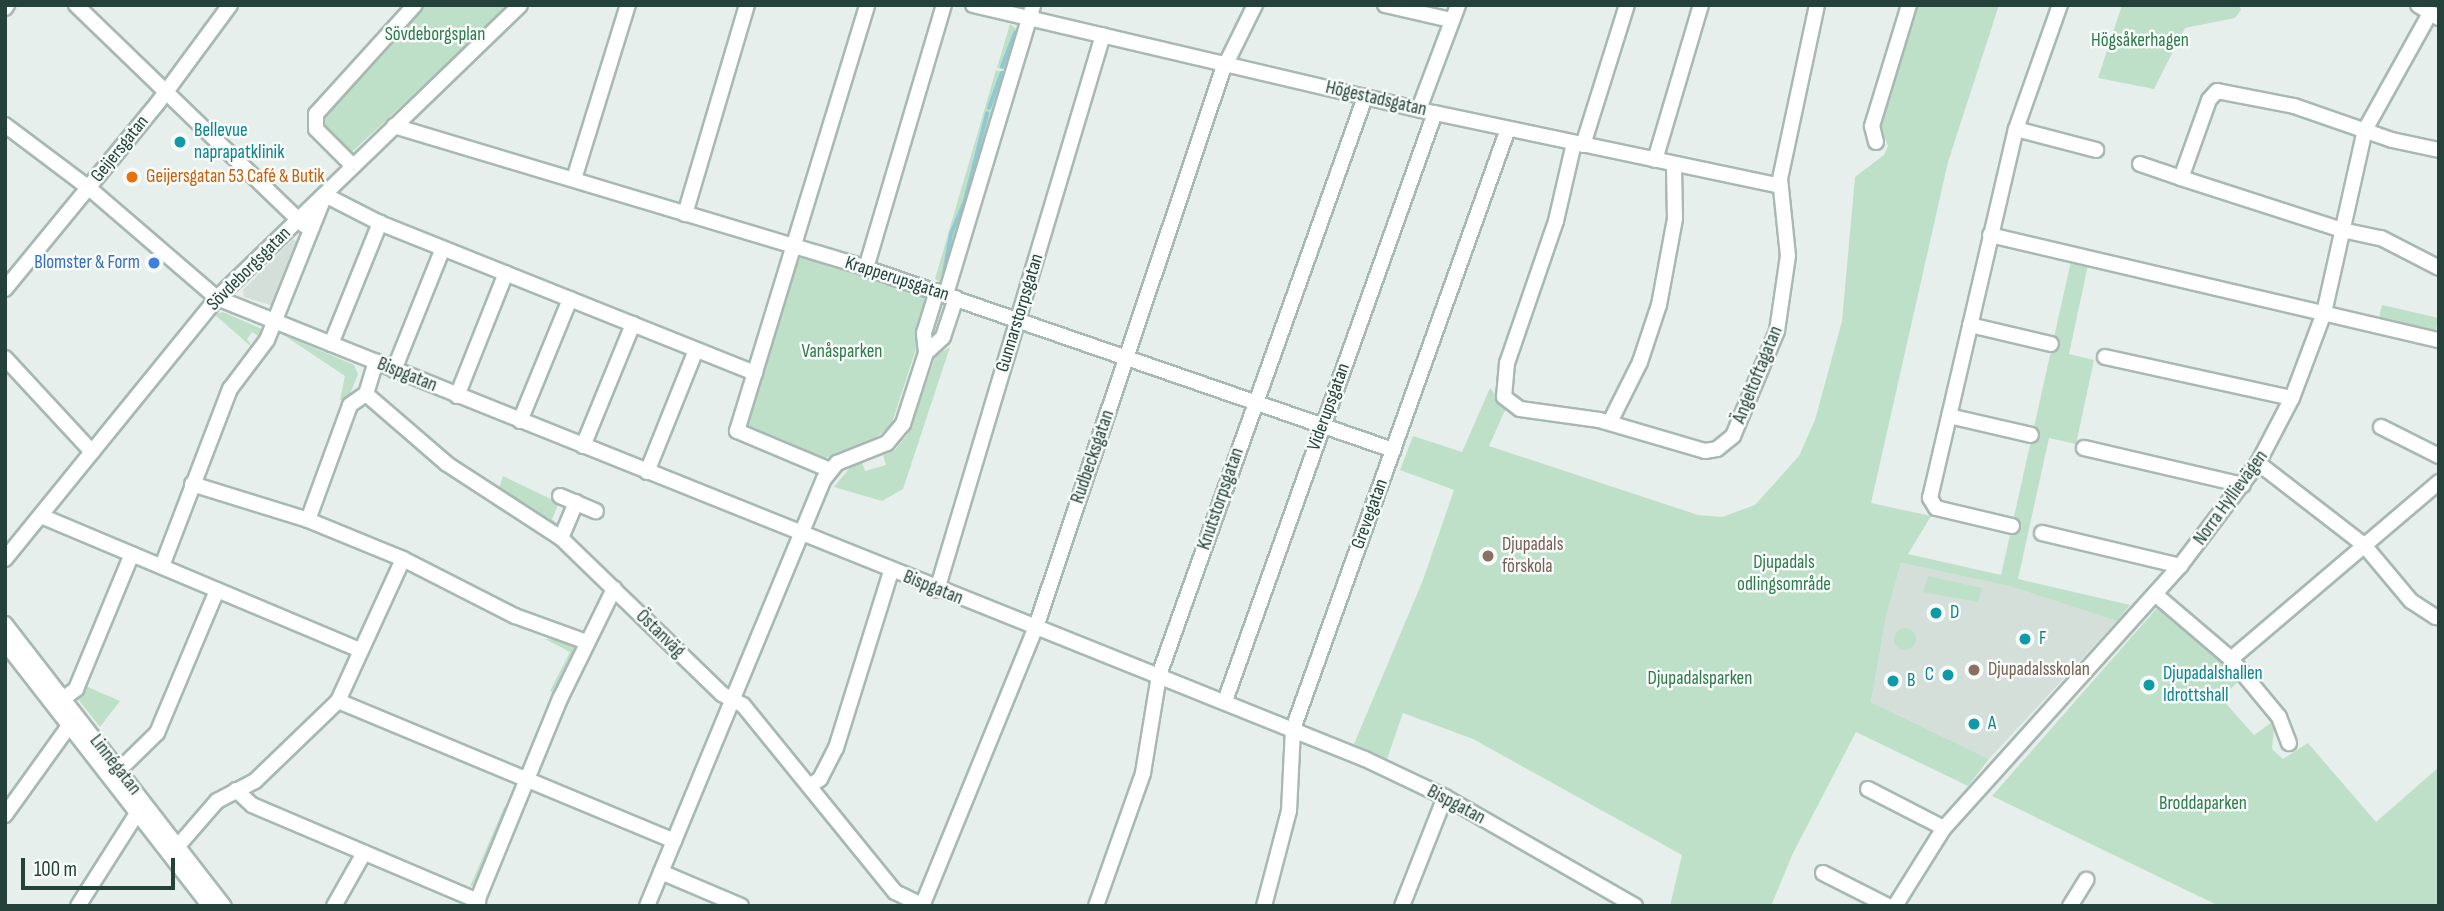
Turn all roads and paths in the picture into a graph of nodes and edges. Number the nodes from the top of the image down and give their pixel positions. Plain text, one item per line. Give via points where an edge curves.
1 (76, 5) edge
2 (230, 5) edge
3 (415, 5) edge
4 (520, 5) edge
5 (628, 5) edge
6 (747, 5) edge
7 (867, 5) edge
8 (944, 5) edge
9 (973, 5) edge
10 (1255, 5) edge
11 (1385, 5) edge
12 (1458, 5) edge
13 (1627, 5) edge
14 (1701, 5) edge
15 (1817, 5) edge
16 (1909, 5) edge
17 (2060, 5) edge
18 (1031, 12) edge
19 (2429, 12) edge
20 (1451, 20) junction
21 (1103, 35) junction
22 (1226, 62) junction
23 (166, 92) junction
24 (1365, 97) junction
25 (1419, 109) junction
26 (1435, 113) junction
27 (5, 125) edge
28 (394, 126) junction
29 (1508, 129) junction
30 (2016, 130) junction
31 (2365, 130) junction
32 (1876, 142) dead end
33 (1579, 144) junction
34 (2096, 150) dead end
35 (2439, 150) edge
36 (1655, 160) junction
37 (2140, 164) dead end
38 (1674, 165) junction
39 (353, 166) junction
40 (2181, 178) junction
41 (574, 179) junction
42 (1780, 186) junction
43 (89, 188) junction
44 (325, 194) junction
45 (685, 214) junction
46 (298, 220) junction
47 (380, 222) junction
48 (310, 230) junction
49 (2342, 230) junction
50 (1990, 235) junction
51 (795, 246) junction
52 (443, 248) junction
53 (866, 268) junction
54 (2439, 268) edge
55 (506, 273) junction
56 (5, 289) edge
57 (946, 294) junction
58 (217, 298) junction
59 (570, 299) junction
60 (2324, 313) junction
61 (1019, 318) junction
62 (273, 321) junction
63 (633, 324) junction
64 (1969, 325) junction
65 (2439, 340) edge
66 (331, 344) junction
67 (2051, 344) dead end
68 (696, 350) junction
69 (1128, 356) junction
70 (2105, 357) dead end
71 (5, 358) edge
72 (376, 362) junction
73 (394, 370) junction
74 (755, 373) junction
75 (366, 394) junction
76 (457, 396) junction
77 (2292, 398) junction
78 (1255, 401) junction
79 (1949, 416) junction
80 (520, 421) junction
81 (1610, 422) junction
82 (1323, 425) junction
83 (2381, 427) dead end
84 (2031, 435) dead end
85 (583, 446) junction
86 (2084, 447) dead end
87 (1393, 450) junction
88 (92, 452) junction
89 (2439, 456) edge
90 (2258, 463) junction
91 (830, 470) junction
92 (647, 472) junction
93 (2439, 482) edge
94 (192, 484) junction
95 (2243, 485) junction
96 (560, 496) dead end
97 (576, 502) junction
98 (596, 511) dead end
99 (41, 516) junction
100 (307, 520) junction
101 (2012, 526) dead end
102 (2042, 533) dead end
103 (801, 535) junction
104 (561, 538) junction
105 (2364, 545) junction
106 (132, 554) junction
107 (5, 559) edge
108 (403, 559) junction
109 (162, 566) junction
110 (2180, 566) junction
111 (891, 571) junction
112 (614, 589) junction
113 (217, 590) junction
114 (937, 590) junction
115 (2155, 594) junction
116 (2436, 617) dead end
117 (5, 624) edge
118 (1036, 627) junction
119 (587, 642) junction
120 (5, 643) edge
121 (359, 650) junction
122 (2231, 659) junction
123 (1159, 675) junction
124 (733, 700) junction
125 (338, 701) junction
126 (1225, 701) junction
127 (59, 702) junction
128 (69, 726) junction
129 (1293, 729) junction
130 (2289, 743) dead end
131 (115, 774) junction
132 (528, 779) junction
133 (809, 786) junction
134 (1868, 789) dead end
135 (236, 790) junction
136 (1445, 797) junction
137 (141, 808) junction
138 (6, 813) edge
139 (1944, 828) junction
140 (674, 841) junction
141 (178, 846) junction
142 (364, 853) junction
143 (661, 872) junction
144 (1823, 873) dead end
145 (2086, 880) dead end
146 (477, 903) edge
147 (922, 905) edge
148 (78, 906) edge
149 (211, 906) edge
150 (224, 906) edge
151 (334, 906) edge
152 (647, 906) edge
153 (741, 906) edge
154 (1096, 906) edge
155 (1264, 906) edge
156 (1402, 906) edge
157 (1635, 906) edge
158 (1888, 906) edge
159 (1895, 906) edge
160 (2070, 906) edge

1 - 23 street
2 - 23 street, Geijersgatan
3 - 39 street via 316,114 316,129
4 - 28 street, Sövdeborgsgatan
5 - 41 street
6 - 45 street
7 - 51 street
8 - 53 street
9 - 18 street, Högestadsgatan
10 - 22 street, Rudbecksgatan
11 - 20 street
12 - 20 street
13 - 33 street
14 - 36 street
15 - 42 street
16 - 32 street via 1872,126
17 - 30 street
18 - 21 street, Högestadsgatan
18 - 57 street
19 - 31 street, Norra Hyllievägen
20 - 25 street
21 - 22 street, Högestadsgatan
21 - 61 street, Gunnarstorpsgatan
22 - 24 street, Högestadsgatan
22 - 69 street, Rudbecksgatan
23 - 43 street, Geijersgatan
23 - 46 street
24 - 25 street, Högestadsgatan
24 - 78 street, Knutstorpsgatan
25 - 26 street, Högestadsgatan
26 - 29 street, Högestadsgatan
26 - 82 street, Viderupsgatan
27 - 43 street
28 - 39 street, Sövdeborgsgatan
28 - 41 street, Krapperupsgatan
29 - 33 street, Högestadsgatan
29 - 87 street, Grevegatan
30 - 34 street
30 - 50 street
31 - 35 street
31 - 40 street via 2294,106 2217,91 2209,100
31 - 49 street, Norra Hyllievägen
33 - 36 street, Högestadsgatan
33 - 81 street, Ängeltoftagatan via 1502,387 1504,397 1520,409
36 - 38 street, Högestadsgatan
37 - 40 street
38 - 42 street, Högestadsgatan
38 - 81 street via 1675,219 1659,305 1640,362
39 - 44 street, Sövdeborgsgatan
40 - 49 street
41 - 45 street, Krapperupsgatan
42 - 81 street, Ängeltoftagatan via 1789,233 1783,304 1769,358 1733,436 1717,449 1705,451
43 - 56 street, Geijersgatan
43 - 58 street
44 - 46 street, Sövdeborgsgatan
44 - 47 street
44 - 48 street
45 - 51 street, Krapperupsgatan
46 - 48 street
46 - 58 street, Sövdeborgsgatan
47 - 52 street
47 - 66 street
48 - 62 street
49 - 54 street via 2381,238
49 - 60 street, Norra Hyllievägen
50 - 60 street
50 - 64 street
51 - 53 street, Krapperupsgatan
51 - 74 street
52 - 55 street
52 - 73 street
53 - 57 street, Krapperupsgatan
55 - 59 street
55 - 76 street
57 - 61 street, Krapperupsgatan
57 - 91 street via 943,337 926,353 908,414 896,435
58 - 62 street, Bispgatan
58 - 88 street, Sövdeborgsgatan
59 - 63 street
59 - 80 street
60 - 65 street
60 - 77 street, Norra Hyllievägen
61 - 69 street, Krapperupsgatan
61 - 114 street, Gunnarstorpsgatan
62 - 66 street, Bispgatan
62 - 94 street via 267,340 230,388
63 - 68 street
63 - 85 street
64 - 67 street
64 - 79 street
66 - 72 street, Bispgatan
68 - 74 street
68 - 92 street
69 - 78 street, Krapperupsgatan
69 - 118 street, Rudbecksgatan
70 - 77 street
71 - 88 street
72 - 73 street, Bispgatan
72 - 75 street
73 - 76 street, Bispgatan
74 - 91 street via 737,431
75 - 100 street via 350,405
75 - 104 street, Östanväg via 447,464
76 - 80 street, Bispgatan
77 - 90 street, Norra Hyllievägen
78 - 82 street, Krapperupsgatan
78 - 123 street, Knutstorpsgatan
79 - 84 street
79 - 101 street via 1931,505
80 - 85 street, Bispgatan
82 - 87 street, Krapperupsgatan
82 - 126 street, Viderupsgatan
83 - 89 street
85 - 92 street, Bispgatan
86 - 95 street
87 - 129 street, Grevegatan
88 - 99 street, Sövdeborgsgatan
90 - 95 street, Norra Hyllievägen
90 - 105 street
91 - 103 street
92 - 103 street, Bispgatan
93 - 105 street
94 - 100 street
94 - 109 street
95 - 110 street, Norra Hyllievägen
96 - 97 street
97 - 98 street
97 - 104 street
99 - 106 street
99 - 107 street, Sövdeborgsgatan
100 - 108 street
102 - 110 street
103 - 111 street, Bispgatan
103 - 124 street
104 - 112 street, Östanväg
105 - 116 street via 2411,601
105 - 122 street
106 - 109 street
106 - 127 street via 76,689
108 - 119 street via 515,616
108 - 121 street
109 - 113 street
110 - 115 street, Norra Hyllievägen
111 - 114 street, Bispgatan
111 - 133 street via 836,748 820,779
112 - 119 street
112 - 124 street, Östanväg
113 - 121 street
113 - 131 street via 158,733
114 - 118 street, Bispgatan
115 - 122 street
115 - 139 street, Norra Hyllievägen
117 - 127 street, Linnégatan
118 - 123 street, Bispgatan
118 - 147 street, Rudbecksgatan
119 - 132 street
120 - 127 street, Linnégatan
121 - 125 street
122 - 130 street via 2279,717
123 - 126 street, Bispgatan
123 - 154 street, Knutstorpsgatan via 1143,773
124 - 133 street, Östanväg via 743,705
124 - 140 street
125 - 132 street
125 - 135 street via 255,781
126 - 129 street, Bispgatan
127 - 128 street, Linnégatan
127 - 131 street, Linnégatan
128 - 131 street, Linnégatan
128 - 138 street
129 - 136 street, Bispgatan
129 - 155 street, Grevegatan via 1289,811
131 - 137 street, Linnégatan
132 - 140 street
132 - 146 street
133 - 147 street, Östanväg via 895,892
134 - 139 street
135 - 141 street via 218,801
135 - 142 street via 251,805
136 - 156 street
136 - 157 street, Bispgatan
137 - 141 street, Linnégatan
137 - 148 street
137 - 149 street, Linnégatan
139 - 159 street, Norra Hyllievägen
140 - 143 street
141 - 150 street, Linnégatan
142 - 146 street
142 - 151 street
143 - 152 street
143 - 153 street
144 - 158 street
145 - 160 street

